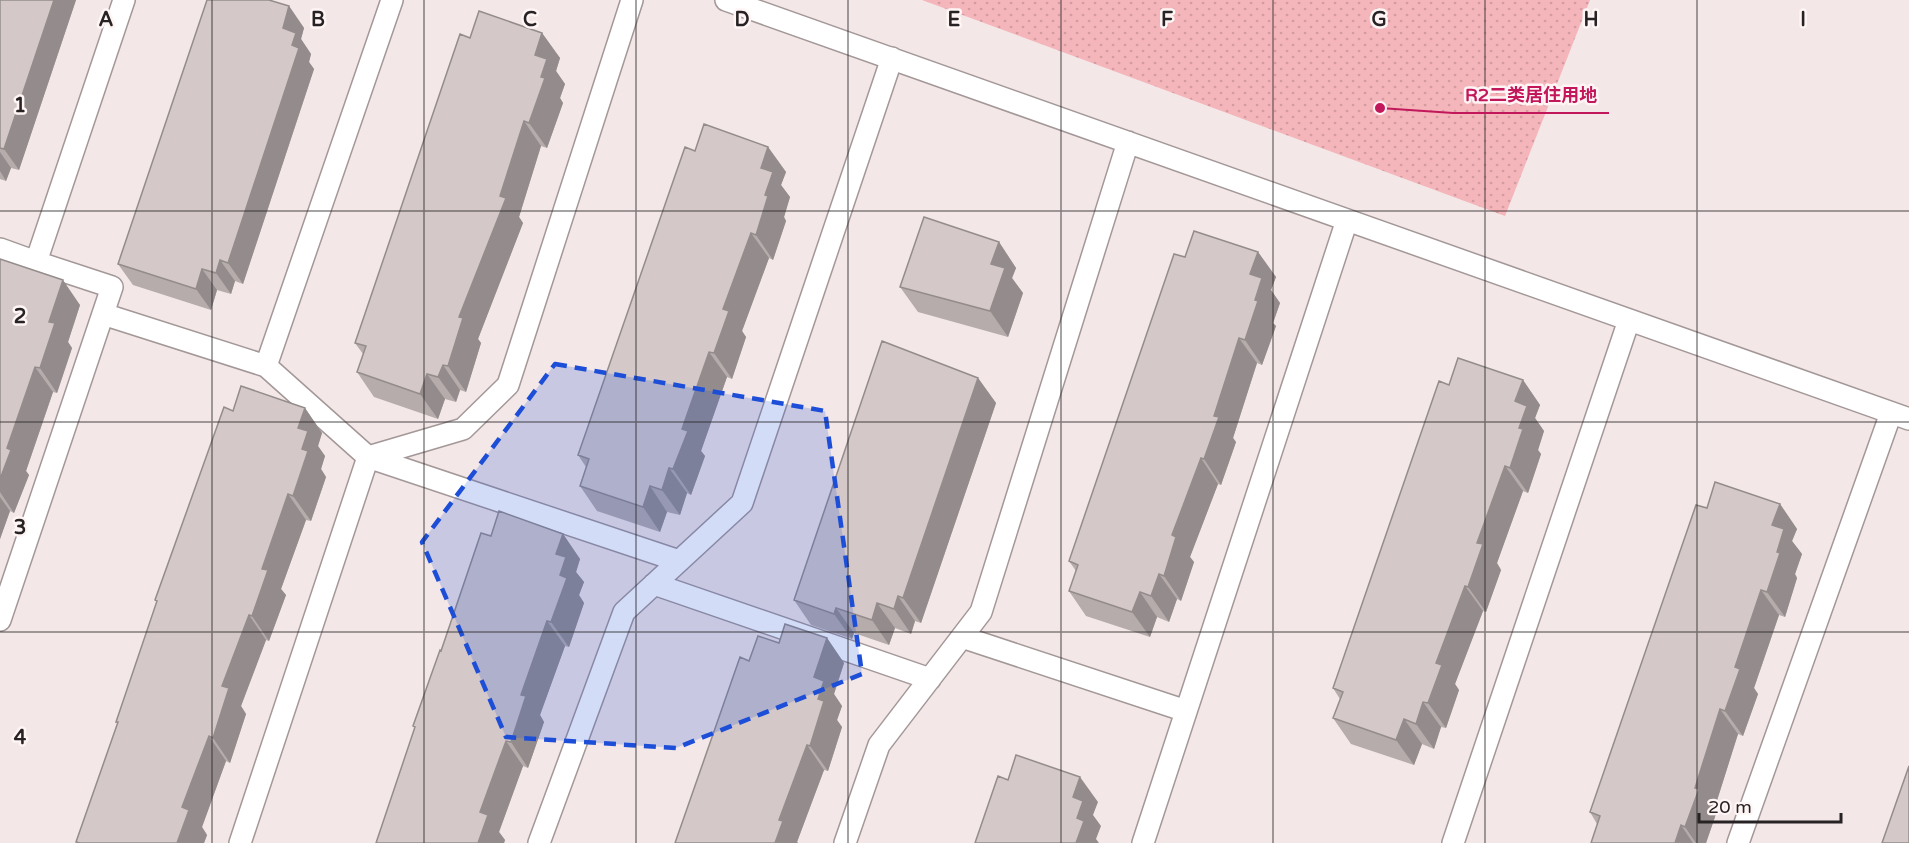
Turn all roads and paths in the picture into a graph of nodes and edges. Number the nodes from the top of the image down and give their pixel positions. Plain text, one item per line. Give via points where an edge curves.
1 (124, 0) edge
2 (392, 0) edge
3 (632, 0) edge
4 (726, 0) edge
5 (892, 58) junction
6 (1128, 142) junction
7 (1347, 220) junction
8 (0, 249) edge
9 (36, 262) junction
10 (103, 314) junction
11 (1629, 320) junction
12 (266, 366) junction
13 (1900, 416) edge
14 (368, 457) junction
15 (679, 561) junction
16 (654, 584) junction
17 (0, 620) edge
18 (962, 637) junction
19 (930, 679) junction
20 (1186, 711) junction
21 (240, 843) edge
22 (539, 843) edge
23 (844, 843) edge
24 (1143, 843) edge
25 (1453, 843) edge
26 (1738, 843) edge

1 - 9 lane
2 - 12 lane
3 - 14 lane via 508,385 463,429
4 - 5 lane
5 - 6 lane
5 - 15 lane via 742,503
6 - 7 lane
6 - 18 lane via 981,612
7 - 11 lane
7 - 20 lane
8 - 9 lane
9 - 10 lane via 112,287
10 - 12 lane
10 - 17 lane
11 - 13 lane
11 - 25 lane
12 - 14 lane
13 - 26 lane
14 - 15 lane
14 - 21 lane
15 - 16 lane
16 - 19 lane
16 - 22 lane via 624,612
18 - 19 lane
18 - 20 lane
19 - 23 lane via 879,745
20 - 24 lane

